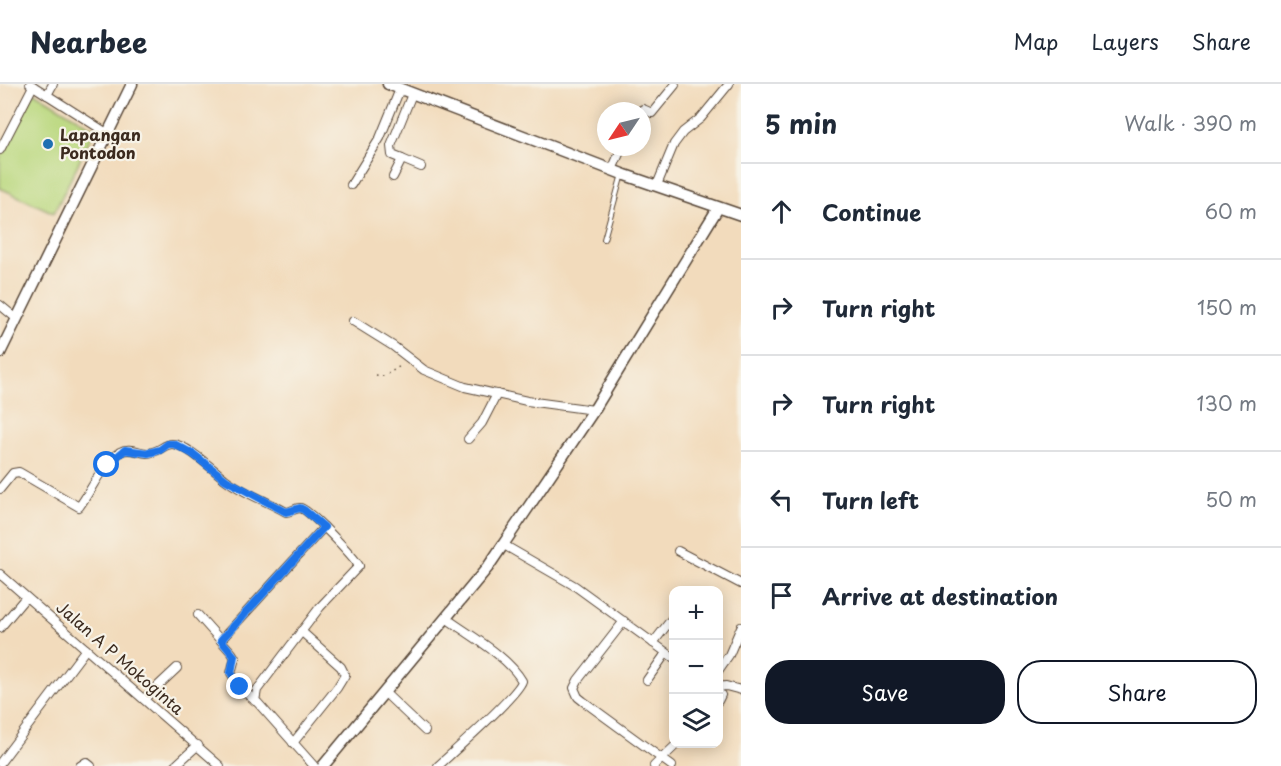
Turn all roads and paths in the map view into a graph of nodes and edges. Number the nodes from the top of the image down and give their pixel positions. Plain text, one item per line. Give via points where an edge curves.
1 (53, 84) edge
2 (132, 84) edge
3 (388, 84) edge
4 (729, 84) edge
5 (32, 85) edge
6 (675, 85) edge
7 (400, 89) junction
8 (47, 94) junction
9 (412, 94) junction
10 (651, 113) edge
11 (107, 133) junction
12 (0, 150) edge
13 (620, 156) edge
14 (402, 159) junction
15 (421, 167) dead end
16 (617, 172) junction
17 (393, 177) dead end
18 (351, 185) dead end
19 (657, 185) junction
20 (718, 208) junction
21 (741, 215) edge
22 (604, 239) dead end
23 (0, 305) edge
24 (17, 319) junction
25 (352, 321) dead end
26 (0, 353) edge
27 (411, 362) junction
28 (376, 375) dead end
29 (497, 394) junction
30 (594, 410) junction
31 (468, 439) dead end
32 (0, 489) edge
33 (324, 527) junction
34 (504, 544) junction
35 (678, 551) dead end
36 (0, 574) edge
37 (741, 584) edge
38 (26, 597) junction
39 (198, 615) dead end
40 (446, 618) junction
41 (624, 621) junction
42 (669, 622) edge
43 (741, 627) edge
44 (0, 628) edge
45 (302, 631) junction
46 (221, 640) junction
47 (653, 643) junction
48 (86, 649) junction
49 (669, 654) edge
50 (669, 656) edge
51 (723, 664) edge
52 (177, 668) dead end
53 (647, 680) dead end
54 (723, 687) edge
55 (741, 690) edge
56 (384, 692) junction
57 (144, 699) junction
58 (255, 701) junction
59 (425, 730) dead end
60 (293, 742) junction
61 (198, 745) junction
62 (673, 748) edge
63 (662, 759) junction
64 (0, 763) edge
65 (80, 766) edge
66 (91, 766) edge
67 (176, 766) edge
68 (220, 766) edge
69 (315, 766) edge
70 (323, 766) edge
71 (438, 766) edge
72 (654, 766) edge
73 (672, 766) edge

1 - 8 street
2 - 11 street
3 - 7 street
4 - 19 street via 701,118 682,132
5 - 8 street
5 - 12 street
6 - 10 street
7 - 9 street
7 - 18 street via 380,138
8 - 11 street
9 - 14 street via 392,146 392,155
9 - 16 street
11 - 24 street
13 - 16 street
14 - 15 street
14 - 17 street
16 - 19 street
16 - 22 lane
19 - 20 street
20 - 21 street
20 - 30 street
23 - 24 street
24 - 26 street
25 - 27 street
27 - 28 path via 384,376
27 - 29 street via 465,387
29 - 30 street
29 - 31 street via 482,423
30 - 34 street
32 - 33 street via 13,473 19,472 79,507 107,465 121,452 128,449 148,453 174,444 226,480 286,512 300,508
33 - 45 street via 359,566
33 - 46 street
34 - 40 street
34 - 41 street
35 - 37 street
36 - 38 street, Jalan A P Mokoginta
38 - 44 street
38 - 48 street, Jalan A P Mokoginta
39 - 46 street
40 - 56 street
40 - 71 street via 496,654 522,681
41 - 47 street
41 - 63 street via 574,688 578,697
42 - 47 street
43 - 51 street
45 - 58 street via 257,690
45 - 60 street via 341,666 345,675
46 - 58 street via 235,658 232,675
47 - 49 street
48 - 57 street, Jalan A P Mokoginta
48 - 64 street
50 - 53 street
52 - 57 street
54 - 55 street
56 - 59 street
56 - 70 street
57 - 61 street, Jalan A P Mokoginta
58 - 60 street
60 - 69 street
61 - 67 street
61 - 68 street, Jalan A P Mokoginta
62 - 63 street
63 - 72 street
63 - 73 street
65 - 66 street via 86,762

